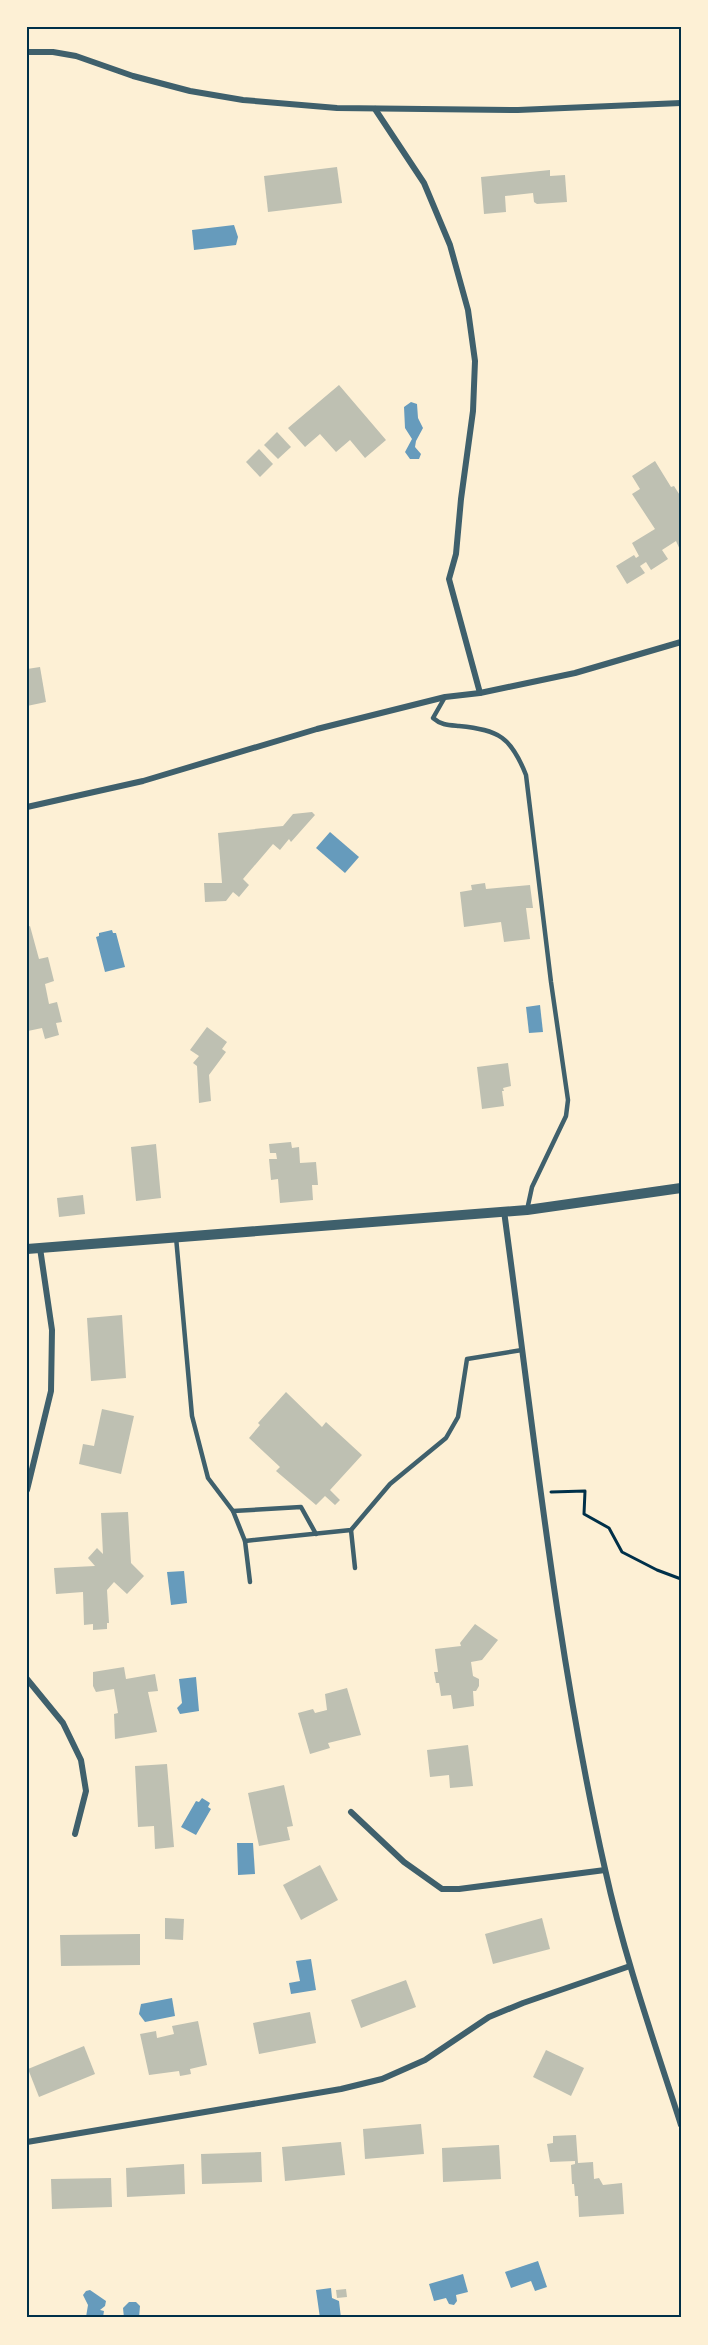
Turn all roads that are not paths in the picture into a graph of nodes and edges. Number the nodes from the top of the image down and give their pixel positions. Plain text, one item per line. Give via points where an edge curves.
1 (27, 52) edge
2 (681, 103) edge
3 (375, 109) junction
4 (681, 642) edge
5 (480, 693) junction
6 (446, 697) junction
7 (27, 807) edge
8 (681, 1188) edge
9 (527, 1210) junction
10 (504, 1211) junction
11 (176, 1238) junction
12 (40, 1248) junction
13 (27, 1249) edge
14 (522, 1350) junction
15 (27, 1490) edge
16 (233, 1511) junction
17 (351, 1530) junction
18 (316, 1534) junction
19 (245, 1541) junction
20 (355, 1568) dead end
21 (250, 1582) dead end
22 (27, 1679) edge
23 (351, 1812) dead end
24 (75, 1834) dead end
25 (605, 1870) junction
26 (630, 1966) junction
27 (681, 2125) edge
28 (27, 2142) edge

1 - 3 street via 76,56 190,91
2 - 3 street via 518,110
3 - 5 street via 424,183 450,245 468,310 475,361 473,411 456,554 449,579
4 - 5 street via 574,673
5 - 6 street
6 - 7 street via 317,729 143,781
6 - 9 lane via 433,718 440,724 483,728 502,736 518,754 526,775 568,1100 566,1116 532,1187
8 - 9 street
9 - 10 street
10 - 11 street
10 - 14 street
11 - 12 street
11 - 16 lane via 192,1416 208,1478
12 - 13 street
12 - 15 street via 52,1330 51,1391
14 - 17 lane via 467,1359 458,1418 446,1438 390,1484
14 - 25 street via 569,1691
16 - 18 lane via 301,1508
16 - 19 lane
17 - 18 lane
17 - 20 lane
18 - 19 lane
19 - 21 lane
22 - 24 street via 63,1722 81,1760 86,1791
23 - 25 street via 404,1862 442,1889
25 - 26 street
26 - 27 street
26 - 28 street via 489,2018 425,2060 382,2079

